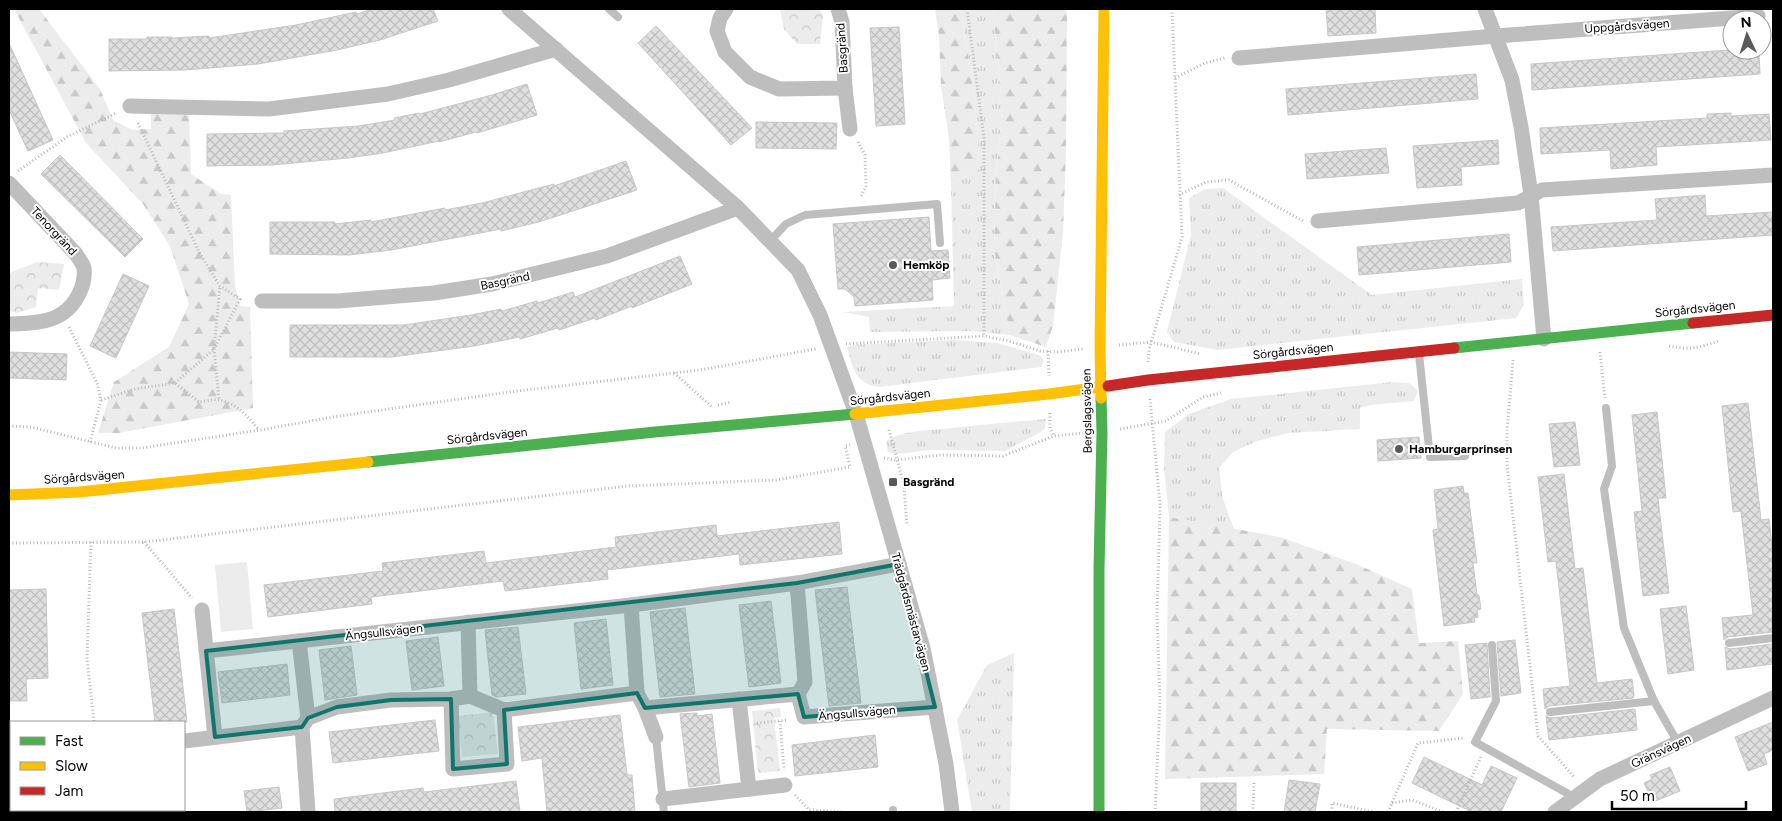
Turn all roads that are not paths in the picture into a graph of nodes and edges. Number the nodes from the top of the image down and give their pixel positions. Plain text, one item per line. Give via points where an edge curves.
1 (609, 9) edge
2 (726, 9) edge
3 (838, 9) edge
4 (1104, 9) edge
5 (1485, 9) edge
6 (513, 10) edge
7 (618, 17) dead end
8 (1722, 19) edge
9 (1496, 36) junction
10 (556, 49) junction
11 (1239, 58) road end
12 (845, 88) junction
13 (130, 106) road end
14 (850, 129) road end
15 (1773, 174) edge
16 (12, 178) edge
17 (1531, 195) junction
18 (738, 208) junction
19 (1318, 221) road end
20 (770, 241) junction
21 (940, 243) dead end
22 (262, 301) dead end
23 (1773, 315) edge
24 (9, 324) edge
25 (1544, 339) junction
26 (1418, 352) junction
27 (1100, 386) junction
28 (1606, 408) road end
29 (856, 414) junction
30 (1465, 456) dead end
31 (9, 495) edge
32 (899, 564) junction
33 (797, 583) junction
34 (631, 605) junction
35 (202, 610) road end
36 (468, 622) junction
37 (1773, 638) edge
38 (300, 641) junction
39 (1728, 643) dead end
40 (1492, 645) dead end
41 (206, 651) junction
42 (637, 693) junction
43 (798, 694) junction
44 (470, 696) junction
45 (1773, 698) edge
46 (451, 699) junction
47 (739, 700) junction
48 (1654, 700) junction
49 (935, 707) junction
50 (646, 708) junction
51 (504, 710) junction
52 (1550, 712) dead end
53 (305, 723) junction
54 (215, 737) junction
55 (656, 738) joint
56 (185, 741) edge
57 (1678, 743) junction
58 (785, 785) dead end
59 (749, 790) junction
60 (1580, 793) junction
61 (663, 806) edge
62 (308, 812) edge
63 (952, 812) edge
64 (1099, 812) edge
65 (1555, 812) edge

1 - 7 lane
2 - 12 street, Basgränd via 716,31 725,52 750,77 779,89
3 - 12 street, Basgränd via 842,22
4 - 27 street, Bergslagsvägen
5 - 9 street
6 - 10 street
8 - 9 street, Uppgårdsvägen
9 - 11 street, Uppgårdsvägen
9 - 17 street via 1512,80
10 - 13 street via 388,94 269,108
10 - 18 street
12 - 14 street, Basgränd
15 - 17 street via 1542,190
16 - 24 street, Tenorgränd via 76,254 84,266 84,281 78,297 62,314 34,323
17 - 19 street via 1518,203
17 - 25 street
18 - 20 street
18 - 22 street, Basgränd via 607,256 492,284 434,293 338,301
20 - 21 lane via 786,224 805,215 937,204
20 - 29 street via 798,270 820,316
23 - 25 street, Sörgårdsvägen
25 - 26 street, Sörgårdsvägen
26 - 27 street, Sörgårdsvägen
26 - 30 lane via 1430,457
27 - 29 street, Sörgårdsvägen
27 - 64 street, Bergslagsvägen
28 - 48 lane via 1612,466 1604,489 1624,628
29 - 31 street, Sörgårdsvägen via 79,492
29 - 32 street, Trädgårdsmästarvägen
32 - 33 street, Ängsullsvägen
32 - 49 street, Trädgårdsmästarvägen via 923,648
33 - 34 street, Ängsullsvägen
33 - 43 street, Ängsullsvägen via 805,682
34 - 36 street, Ängsullsvägen
34 - 42 street
35 - 41 street
36 - 38 street, Ängsullsvägen
36 - 44 street
37 - 39 lane
38 - 41 street, Ängsullsvägen
38 - 53 street
40 - 60 lane via 1496,700 1475,742
41 - 54 street
42 - 50 street
42 - 51 street
43 - 47 street
43 - 49 street, Ängsullsvägen via 804,717
44 - 46 street
44 - 51 street
45 - 57 street, Gränsvägen
46 - 51 street via 453,769 508,764
46 - 53 street via 391,700 337,707
47 - 50 street
47 - 59 street
48 - 52 lane
48 - 57 lane
49 - 63 street, Trädgårdsmästarvägen
50 - 55 street
53 - 54 street
53 - 62 street
54 - 56 street
55 - 61 lane
57 - 60 street, Gränsvägen
58 - 59 street
59 - 61 street
60 - 65 street, Gränsvägen

